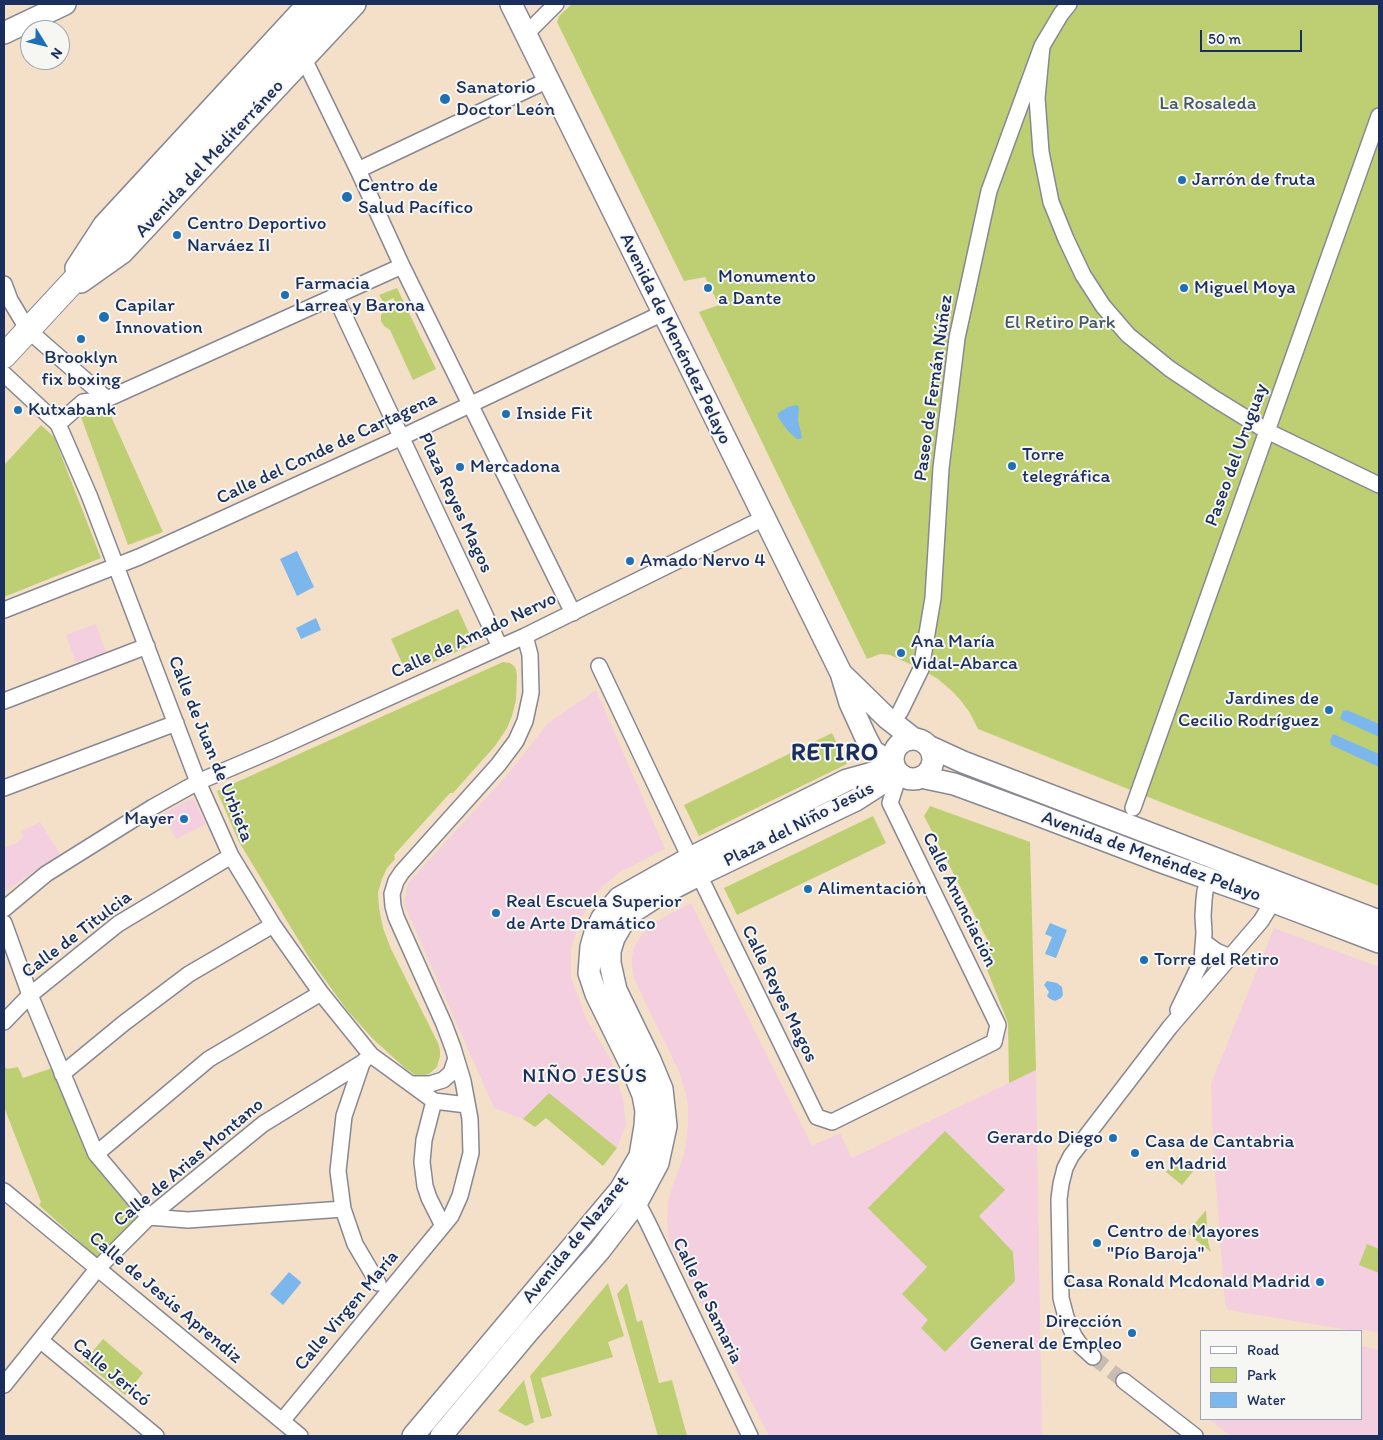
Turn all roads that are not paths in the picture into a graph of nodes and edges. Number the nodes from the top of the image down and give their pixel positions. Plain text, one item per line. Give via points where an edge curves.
1 (66, 4) edge
2 (308, 4) edge
3 (330, 4) edge
4 (355, 4) edge
5 (511, 4) edge
6 (556, 4) edge
7 (1070, 4) edge
8 (4, 33) edge
9 (526, 34) junction
10 (1042, 46) junction
11 (304, 59) junction
12 (548, 80) junction
13 (1379, 116) edge
14 (358, 170) junction
15 (402, 266) junction
16 (4, 284) edge
17 (335, 296) junction
18 (54, 301) junction
19 (663, 313) junction
20 (28, 330) junction
21 (4, 356) edge
22 (4, 374) edge
23 (107, 399) junction
24 (471, 405) junction
25 (58, 424) junction
26 (1267, 431) junction
27 (402, 437) junction
28 (1379, 485) edge
29 (764, 518) junction
30 (117, 566) junction
31 (4, 610) edge
32 (573, 612) junction
33 (525, 636) junction
34 (147, 646) junction
35 (500, 647) junction
36 (599, 666) dead end
37 (841, 673) junction
38 (4, 701) edge
39 (900, 712) dead end
40 (176, 723) junction
41 (921, 743) junction
42 (896, 769) junction
43 (921, 777) junction
44 (198, 782) junction
45 (4, 788) edge
46 (1133, 808) dead end
47 (231, 856) junction
48 (694, 866) junction
49 (1209, 879) junction
50 (1278, 893) junction
51 (4, 909) edge
52 (1379, 921) edge
53 (4, 923) edge
54 (273, 925) junction
55 (1204, 942) junction
56 (1379, 942) edge
57 (1230, 956) junction
58 (321, 993) junction
59 (30, 995) junction
60 (4, 1022) edge
61 (1170, 1027) junction
62 (456, 1058) junction
63 (367, 1059) junction
64 (62, 1074) junction
65 (411, 1084) junction
66 (434, 1101) junction
67 (467, 1105) junction
68 (832, 1122) joint
69 (96, 1154) junction
70 (620, 1190) junction
71 (4, 1191) edge
72 (176, 1195) junction
73 (637, 1202) junction
74 (343, 1209) junction
75 (149, 1217) junction
76 (188, 1220) junction
77 (443, 1226) junction
78 (98, 1268) junction
79 (378, 1283) dead end
80 (40, 1340) junction
81 (1093, 1357) tunnel mouth
82 (1124, 1381) tunnel mouth
83 (4, 1385) edge
84 (282, 1421) junction
85 (156, 1436) edge
86 (300, 1436) edge
87 (413, 1436) edge
88 (441, 1436) edge
89 (750, 1436) edge
90 (1195, 1436) edge

1 - 8 main road
2 - 18 main road, Avenida del Mediterráneo via 104,225
3 - 18 main road, Avenida del Mediterráneo
4 - 11 main road, Avenida del Mediterráneo
5 - 9 main road, Avenida de Menéndez Pelayo
6 - 9 street
7 - 10 street, Paseo de Fernán Núñez
9 - 12 main road, Avenida de Menéndez Pelayo
10 - 26 street, Paseo de Fernán Núñez via 1037,98 1041,152 1051,202 1082,275 1128,335 1170,369
10 - 39 street, Paseo de Fernán Núñez via 989,191 958,331 941,468 933,598 921,669
11 - 14 street
11 - 18 main road, Avenida del Mediterráneo via 122,253
12 - 14 street
12 - 19 main road, Avenida de Menéndez Pelayo
13 - 26 street, Paseo del Uruguay
14 - 15 street
15 - 17 street
15 - 24 street
16 - 20 street
17 - 23 street
17 - 27 street, Plaza Reyes Magos
18 - 20 main road, Avenida del Mediterráneo
19 - 24 street, Calle del Conde de Cartagena
19 - 29 main road, Avenida de Menéndez Pelayo
20 - 21 main road, Avenida del Mediterráneo
20 - 23 street
22 - 25 street, Calle de Juan de Urbieta
23 - 25 street via 83,402
24 - 27 street, Calle del Conde de Cartagena
24 - 32 street
25 - 30 street, Calle de Juan de Urbieta
26 - 28 street, Paseo de Fernán Núñez
26 - 46 street, Paseo del Uruguay
27 - 30 street, Calle del Conde de Cartagena
27 - 35 street, Plaza Reyes Magos
29 - 32 street, Calle de Amado Nervo
29 - 37 main road, Avenida de Menéndez Pelayo
30 - 31 street, Calle del Conde de Cartagena
30 - 34 street, Calle de Juan de Urbieta
32 - 33 street, Calle de Amado Nervo
33 - 35 street, Calle de Amado Nervo
33 - 62 street, Calle Virgen María via 530,656 531,693 525,721 516,741 402,872 392,894 396,917
34 - 38 street
34 - 40 street, Calle de Juan de Urbieta
35 - 44 street, Calle de Amado Nervo
36 - 48 street, Calle Reyes Magos
37 - 41 main road, Avenida de Menéndez Pelayo via 882,714
37 - 42 main road, Avenida de Menéndez Pelayo via 850,702 873,750
40 - 44 street, Calle de Juan de Urbieta
40 - 45 street
41 - 42 main road via 904,741 898,745 892,757
41 - 43 main road via 932,752 933,759 929,771
41 - 50 main road, Avenida de Menéndez Pelayo
42 - 43 main road via 905,778
42 - 48 main road, Plaza del Niño Jesús via 847,780
42 - 68 street, Calle Anunciación via 890,803 998,1024 994,1042
43 - 49 main road, Avenida de Menéndez Pelayo via 954,784
44 - 47 street, Calle de Juan de Urbieta
44 - 51 street, Calle de Amado Nervo via 46,874
47 - 54 street, Calle de Juan de Urbieta
47 - 59 street, Calle de Titulcia via 118,924
48 - 68 street, Calle Reyes Magos via 817,1118
48 - 70 main road, Avenida de Nazaret via 619,898 602,918 591,947 589,973 596,994 637,1078 646,1110 640,1156
48 - 73 main road, Avenida de Nazaret via 631,913 610,950 616,990 662,1089 666,1126 658,1163
49 - 50 main road, Avenida de Menéndez Pelayo
49 - 55 street via 1204,900
50 - 52 main road, Avenida de Menéndez Pelayo
50 - 56 main road, Avenida de Menéndez Pelayo
50 - 57 street via 1261,921
53 - 59 street
54 - 58 street, Calle de Juan de Urbieta
54 - 64 street via 189,974
55 - 57 street via 1216,952
55 - 61 street via 1202,960
57 - 61 street
58 - 63 street, Calle de Juan de Urbieta
58 - 69 street via 209,1059
59 - 60 street, Calle de Titulcia
59 - 64 street
61 - 81 street via 1071,1156 1061,1184 1061,1298 1074,1336
62 - 65 street via 451,1073 442,1080
62 - 67 street, Calle Virgen María
63 - 65 street, Calle de Juan de Urbieta
63 - 72 street, Calle de Arias Montano via 263,1124
63 - 74 street via 344,1116 338,1171
64 - 69 street
65 - 66 street, Calle de Juan de Urbieta
66 - 67 street, Calle de Juan de Urbieta
66 - 77 street via 422,1162 425,1186
67 - 77 street, Calle Virgen María via 471,1153 460,1196
69 - 75 street
70 - 73 street, Calle de Samaria
70 - 87 main road, Avenida de Nazaret
71 - 78 street, Calle de Jesús Aprendiz
72 - 75 street, Calle de Arias Montano
72 - 76 street via 177,1210
73 - 88 main road, Avenida de Nazaret
73 - 89 street, Calle de Samaria
74 - 76 street
74 - 79 street via 356,1244
75 - 76 street
75 - 78 street, Calle de Arias Montano
77 - 84 street, Calle Virgen María
78 - 80 street, Calle de Arias Montano
78 - 84 street, Calle de Jesús Aprendiz
80 - 83 street, Calle de Arias Montano
80 - 85 street, Calle Jericó
82 - 90 street
84 - 86 street, Calle de Jesús Aprendiz

